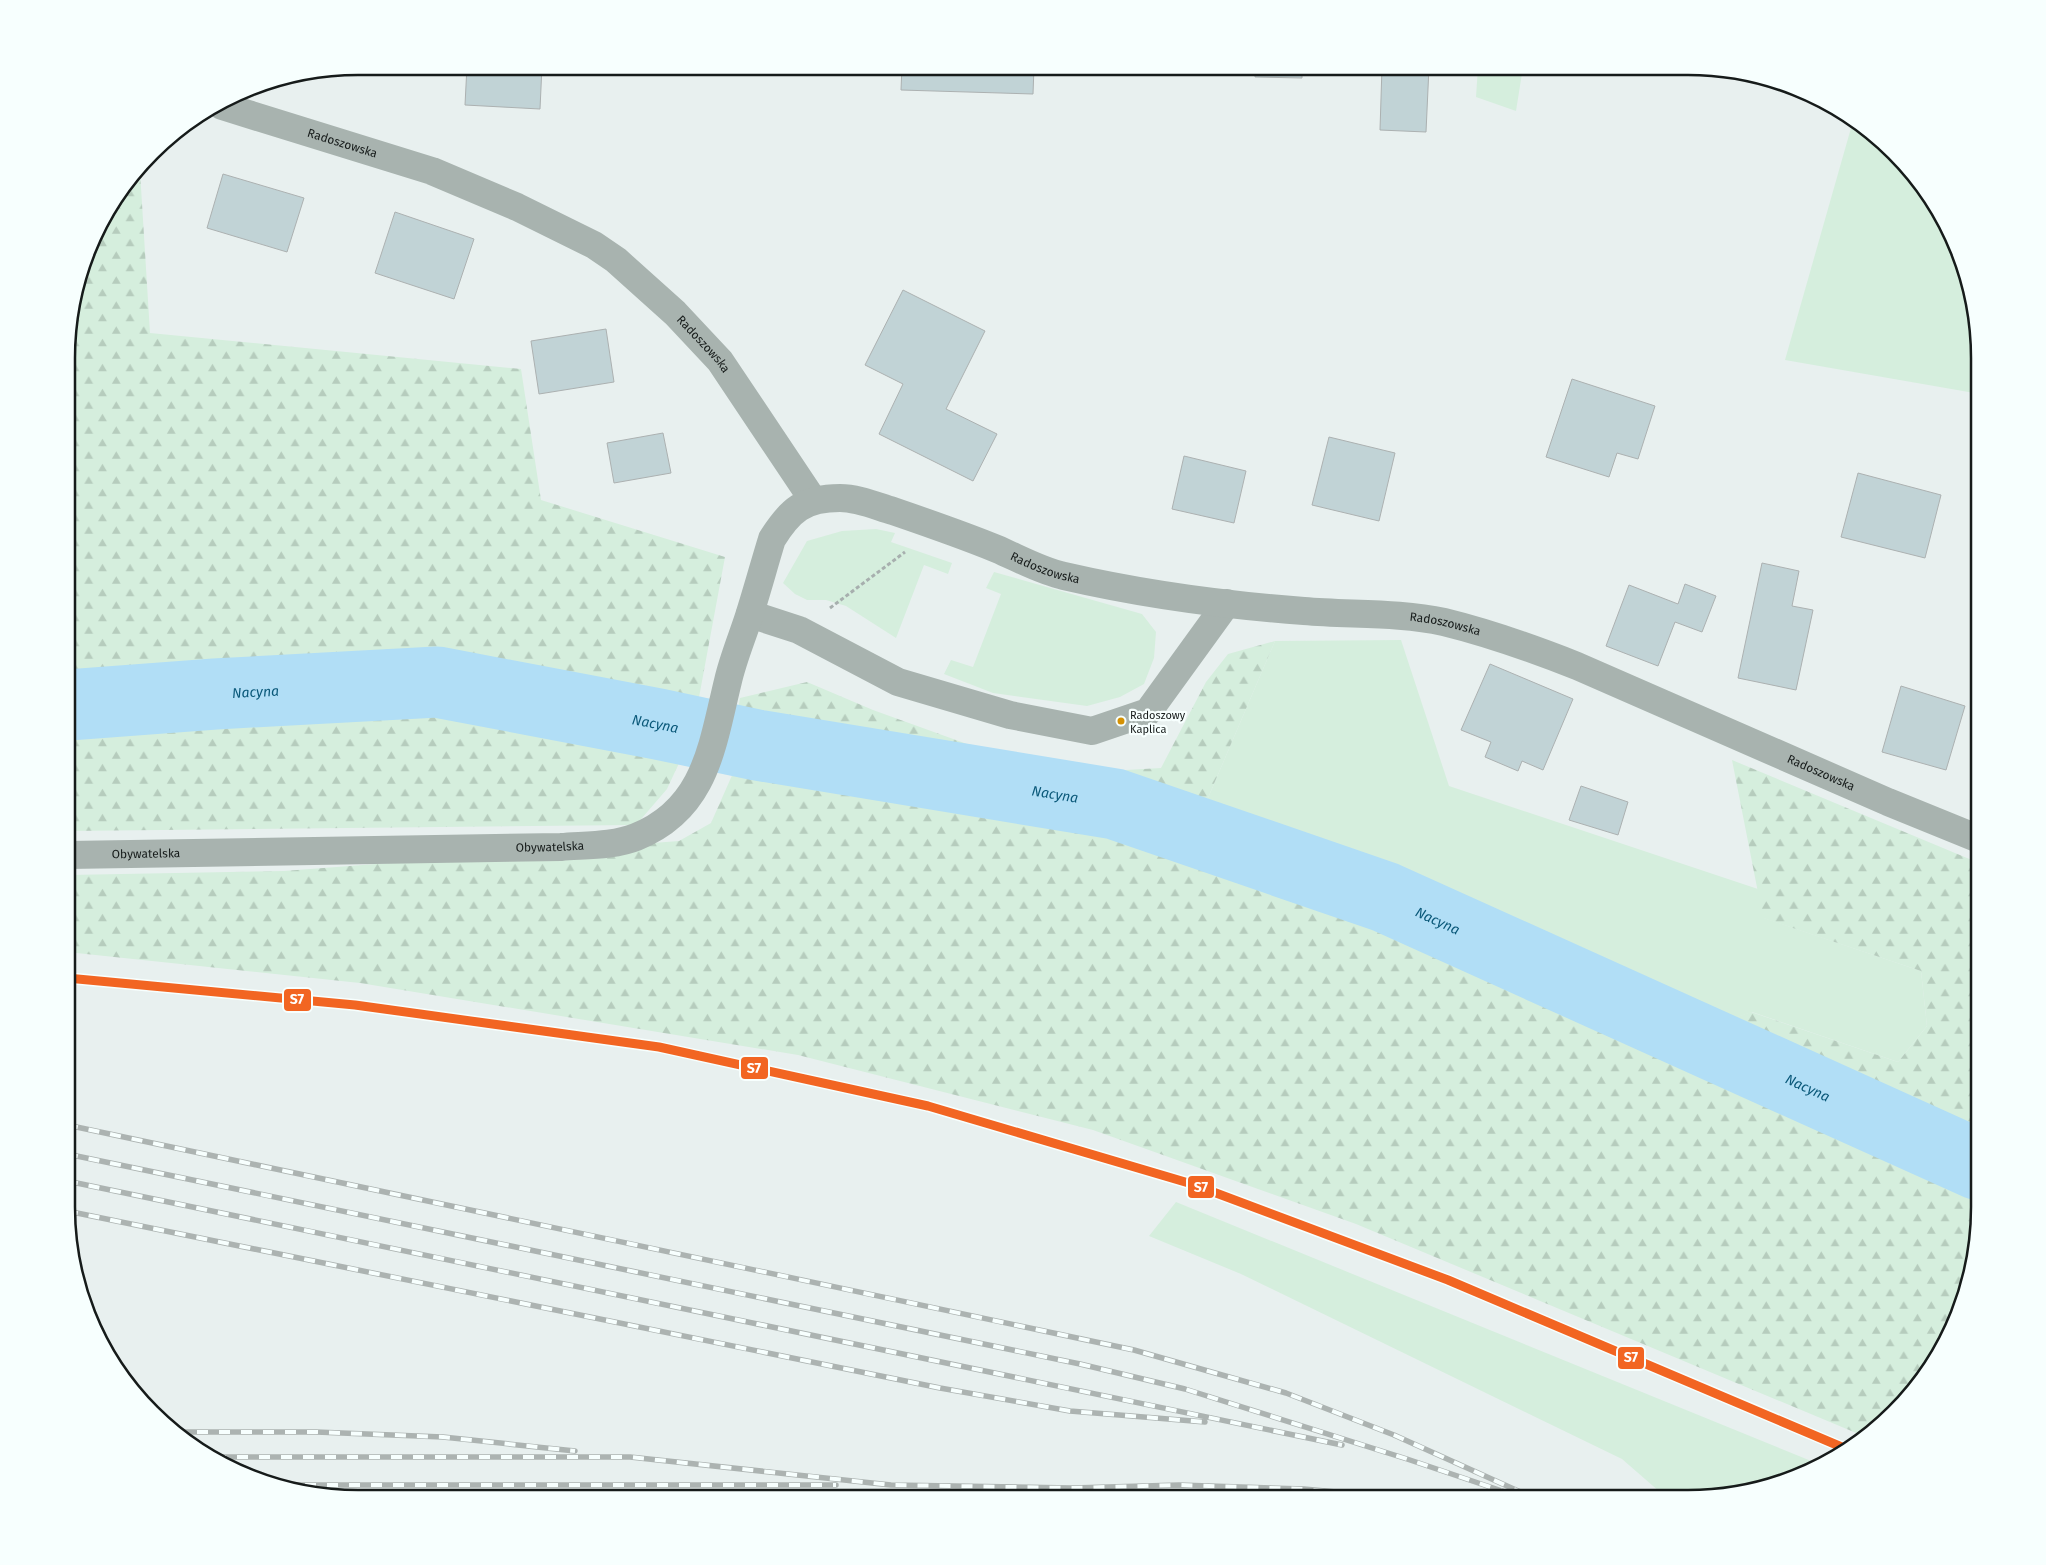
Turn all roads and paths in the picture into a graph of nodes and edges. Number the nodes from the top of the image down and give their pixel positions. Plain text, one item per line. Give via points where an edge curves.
1 (227, 107) edge
2 (813, 500) junction
3 (939, 526) junction
4 (1226, 603) junction
5 (750, 614) junction
6 (799, 630) junction
7 (1971, 836) edge
8 (75, 855) edge

1 - 2 street, Radoszowska via 432,171 517,207 594,245 616,260 675,313 720,361
2 - 3 street, Radoszowska via 858,500
2 - 5 street, Obywatelska via 797,508 772,539
3 - 4 street, Radoszowska via 1061,576
3 - 6 path
4 - 6 street via 1148,712 1092,731 1010,715 898,682
4 - 7 street, Radoszowska via 1442,622 1531,648
5 - 6 street
5 - 8 street, Obywatelska via 728,680 708,761 698,784 683,806 663,823 636,838 551,847

